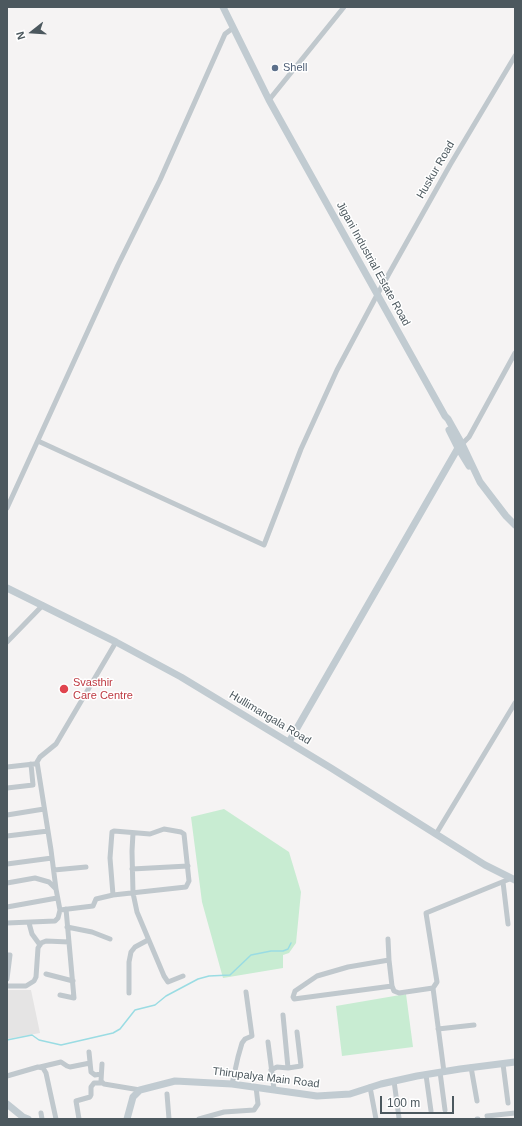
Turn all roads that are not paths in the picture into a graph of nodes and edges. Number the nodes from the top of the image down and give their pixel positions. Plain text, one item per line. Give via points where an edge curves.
1 (223, 7) edge
2 (344, 7) edge
3 (233, 28) junction
4 (515, 56) edge
5 (269, 100) junction
6 (377, 295) junction
7 (515, 353) edge
8 (38, 441) junction
9 (460, 446) junction
10 (7, 508) edge
11 (515, 525) edge
12 (7, 588) edge
13 (43, 605) junction
14 (7, 642) edge
15 (116, 642) junction
16 (515, 703) edge
17 (289, 742) junction
18 (34, 764) junction
19 (7, 767) edge
20 (7, 788) edge
21 (44, 809) junction
22 (7, 815) edge
23 (48, 831) junction
24 (133, 833) junction
25 (436, 834) junction
26 (7, 836) edge
27 (52, 858) junction
28 (7, 864) edge
29 (188, 866) junction
30 (86, 867) dead end
31 (132, 869) junction
32 (54, 870) junction
33 (513, 879) edge
34 (503, 882) junction
35 (7, 883) edge
36 (56, 889) junction
37 (133, 893) junction
38 (113, 895) junction
39 (58, 898) junction
40 (7, 907) edge
41 (60, 910) junction
42 (66, 910) junction
43 (7, 923) edge
44 (29, 923) junction
45 (508, 924) dead end
46 (67, 927) junction
47 (110, 939) dead end
48 (388, 939) dead end
49 (148, 940) junction
50 (69, 942) junction
51 (40, 945) junction
52 (7, 955) edge
53 (389, 960) junction
54 (46, 974) dead end
55 (182, 976) dead end
56 (7, 979) edge
57 (73, 981) junction
58 (7, 986) edge
59 (392, 986) junction
60 (433, 988) junction
61 (246, 992) dead end
62 (129, 993) dead end
63 (60, 995) dead end
64 (283, 1015) dead end
65 (474, 1025) dead end
66 (438, 1029) junction
67 (297, 1032) dead end
68 (268, 1042) dead end
69 (89, 1052) dead end
70 (515, 1062) edge
71 (90, 1063) junction
72 (102, 1064) dead end
73 (503, 1064) junction
74 (40, 1067) junction
75 (471, 1067) junction
76 (288, 1068) junction
77 (271, 1070) junction
78 (442, 1072) junction
79 (101, 1074) junction
80 (426, 1075) junction
81 (7, 1076) edge
82 (394, 1081) junction
83 (102, 1083) junction
84 (232, 1084) junction
85 (256, 1087) junction
86 (370, 1087) junction
87 (274, 1089) junction
88 (140, 1090) junction
89 (167, 1094) dead end
90 (477, 1102) dead end
91 (7, 1104) edge
92 (508, 1104) dead end
93 (446, 1110) dead end
94 (431, 1111) dead end
95 (515, 1113) edge
96 (487, 1116) dead end
97 (399, 1118) edge
98 (28, 1119) edge
99 (56, 1119) edge
100 (79, 1119) edge
101 (127, 1119) edge
102 (169, 1119) edge
103 (199, 1119) edge
104 (376, 1119) edge

1 - 3 street, Jigani Industrial Estate Road
2 - 5 street
3 - 5 street, Jigani Industrial Estate Road
3 - 8 street via 225,34
4 - 6 street, Huskur Road
5 - 6 street, Jigani Industrial Estate Road
6 - 8 street, Huskur Road via 337,370 301,449 264,545
6 - 9 street, Jigani Industrial Estate Road
7 - 9 street via 469,437
8 - 10 street
9 - 11 street, Jigani Industrial Estate Road via 475,476
9 - 17 street
12 - 13 street, Hullimangala Road
13 - 14 street
13 - 15 street, Hullimangala Road
15 - 17 street, Hullimangala Road via 181,677
15 - 18 street via 56,744
16 - 25 street
17 - 25 street, Hullimangala Road
18 - 19 street
18 - 20 street via 33,784
18 - 21 street
21 - 22 street
21 - 23 street
23 - 26 street
23 - 27 street
24 - 29 street via 152,834 162,829 181,832 185,838
24 - 31 street
24 - 38 street via 114,831 111,835
25 - 33 street, Hullimangala Road via 485,865
27 - 28 street
27 - 32 street
29 - 31 street
29 - 37 street via 189,881 186,887
30 - 32 street
31 - 37 street
32 - 36 street
33 - 34 street
34 - 45 street
34 - 60 street via 426,913 437,982
35 - 36 street via 35,878 49,882
36 - 39 street
37 - 38 street
37 - 49 street
38 - 42 street via 96,899 93,906
39 - 40 street
39 - 41 street
41 - 42 street
41 - 44 street via 55,921
42 - 46 street
43 - 44 street
44 - 51 street via 32,934
46 - 47 street
46 - 50 street
48 - 53 street
49 - 55 street via 168,982
49 - 62 street via 131,952
50 - 51 street via 46,941
50 - 57 street
51 - 58 street via 34,981 26,986
52 - 56 street via 10,955
53 - 59 street
53 - 59 street via 348,967 317,976 295,991 293,997 294,999
54 - 57 street
57 - 63 street via 74,998
59 - 60 street via 394,991 399,993
60 - 66 street
61 - 84 street via 252,1036 242,1043
64 - 76 street
65 - 66 street
66 - 78 street
67 - 76 street via 302,1066
68 - 77 street
69 - 71 street
70 - 73 street, Thirupalya Main Road
71 - 74 street via 70,1067 61,1062
71 - 79 street via 92,1073
72 - 79 street
73 - 75 street, Thirupalya Main Road
73 - 92 street
74 - 81 street
74 - 99 street via 46,1073
75 - 78 street, Thirupalya Main Road
75 - 90 street
76 - 77 street via 277,1067
77 - 87 street
78 - 80 street, Thirupalya Main Road
78 - 93 street
79 - 83 street
80 - 82 street, Thirupalya Main Road
80 - 94 street
82 - 86 street, Thirupalya Main Road
82 - 97 street
83 - 88 street
83 - 100 street via 94,1083 90,1097 76,1101
84 - 85 street, Thirupalya Main Road
84 - 88 street, Thirupalya Main Road via 175,1081
85 - 87 street, Thirupalya Main Road
85 - 103 street via 258,1104 254,1110 224,1112
86 - 87 street, Thirupalya Main Road via 350,1094 317,1096
86 - 104 street
88 - 101 street via 133,1097
89 - 102 street
91 - 98 street
95 - 96 street

